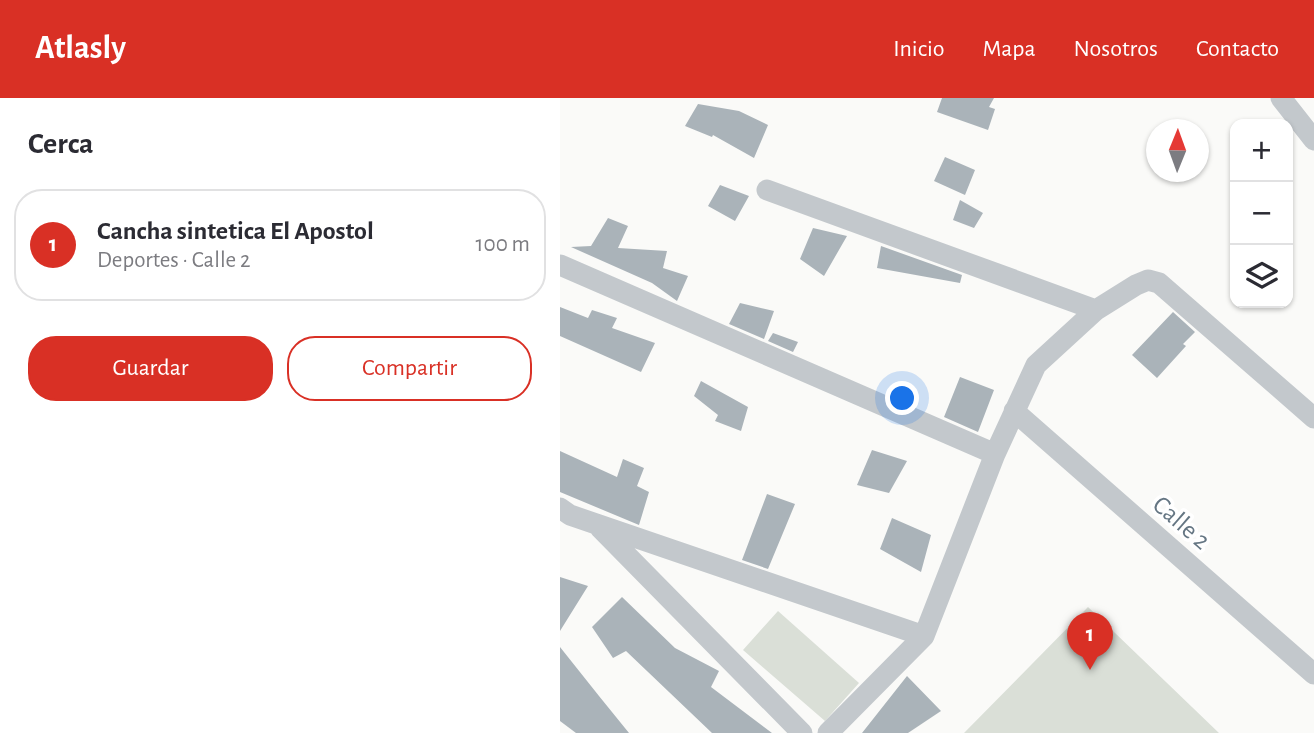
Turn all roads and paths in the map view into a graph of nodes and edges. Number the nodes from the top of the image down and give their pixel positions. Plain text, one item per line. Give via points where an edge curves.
1 (1281, 98) edge
2 (1314, 140) edge
3 (767, 190) dead end
4 (560, 265) edge
5 (1096, 310) junction
6 (1014, 411) junction
7 (1314, 418) edge
8 (995, 454) junction
9 (563, 517) edge
10 (596, 524) junction
11 (924, 636) junction
12 (1314, 674) edge
13 (802, 733) edge
14 (828, 733) edge

1 - 2 street
3 - 5 street
4 - 8 street
5 - 6 street via 1036,365
5 - 7 street via 1148,280 1159,283
6 - 8 street
6 - 12 street, Calle 2
8 - 11 street
9 - 10 street
10 - 11 street
10 - 13 street
11 - 14 street

